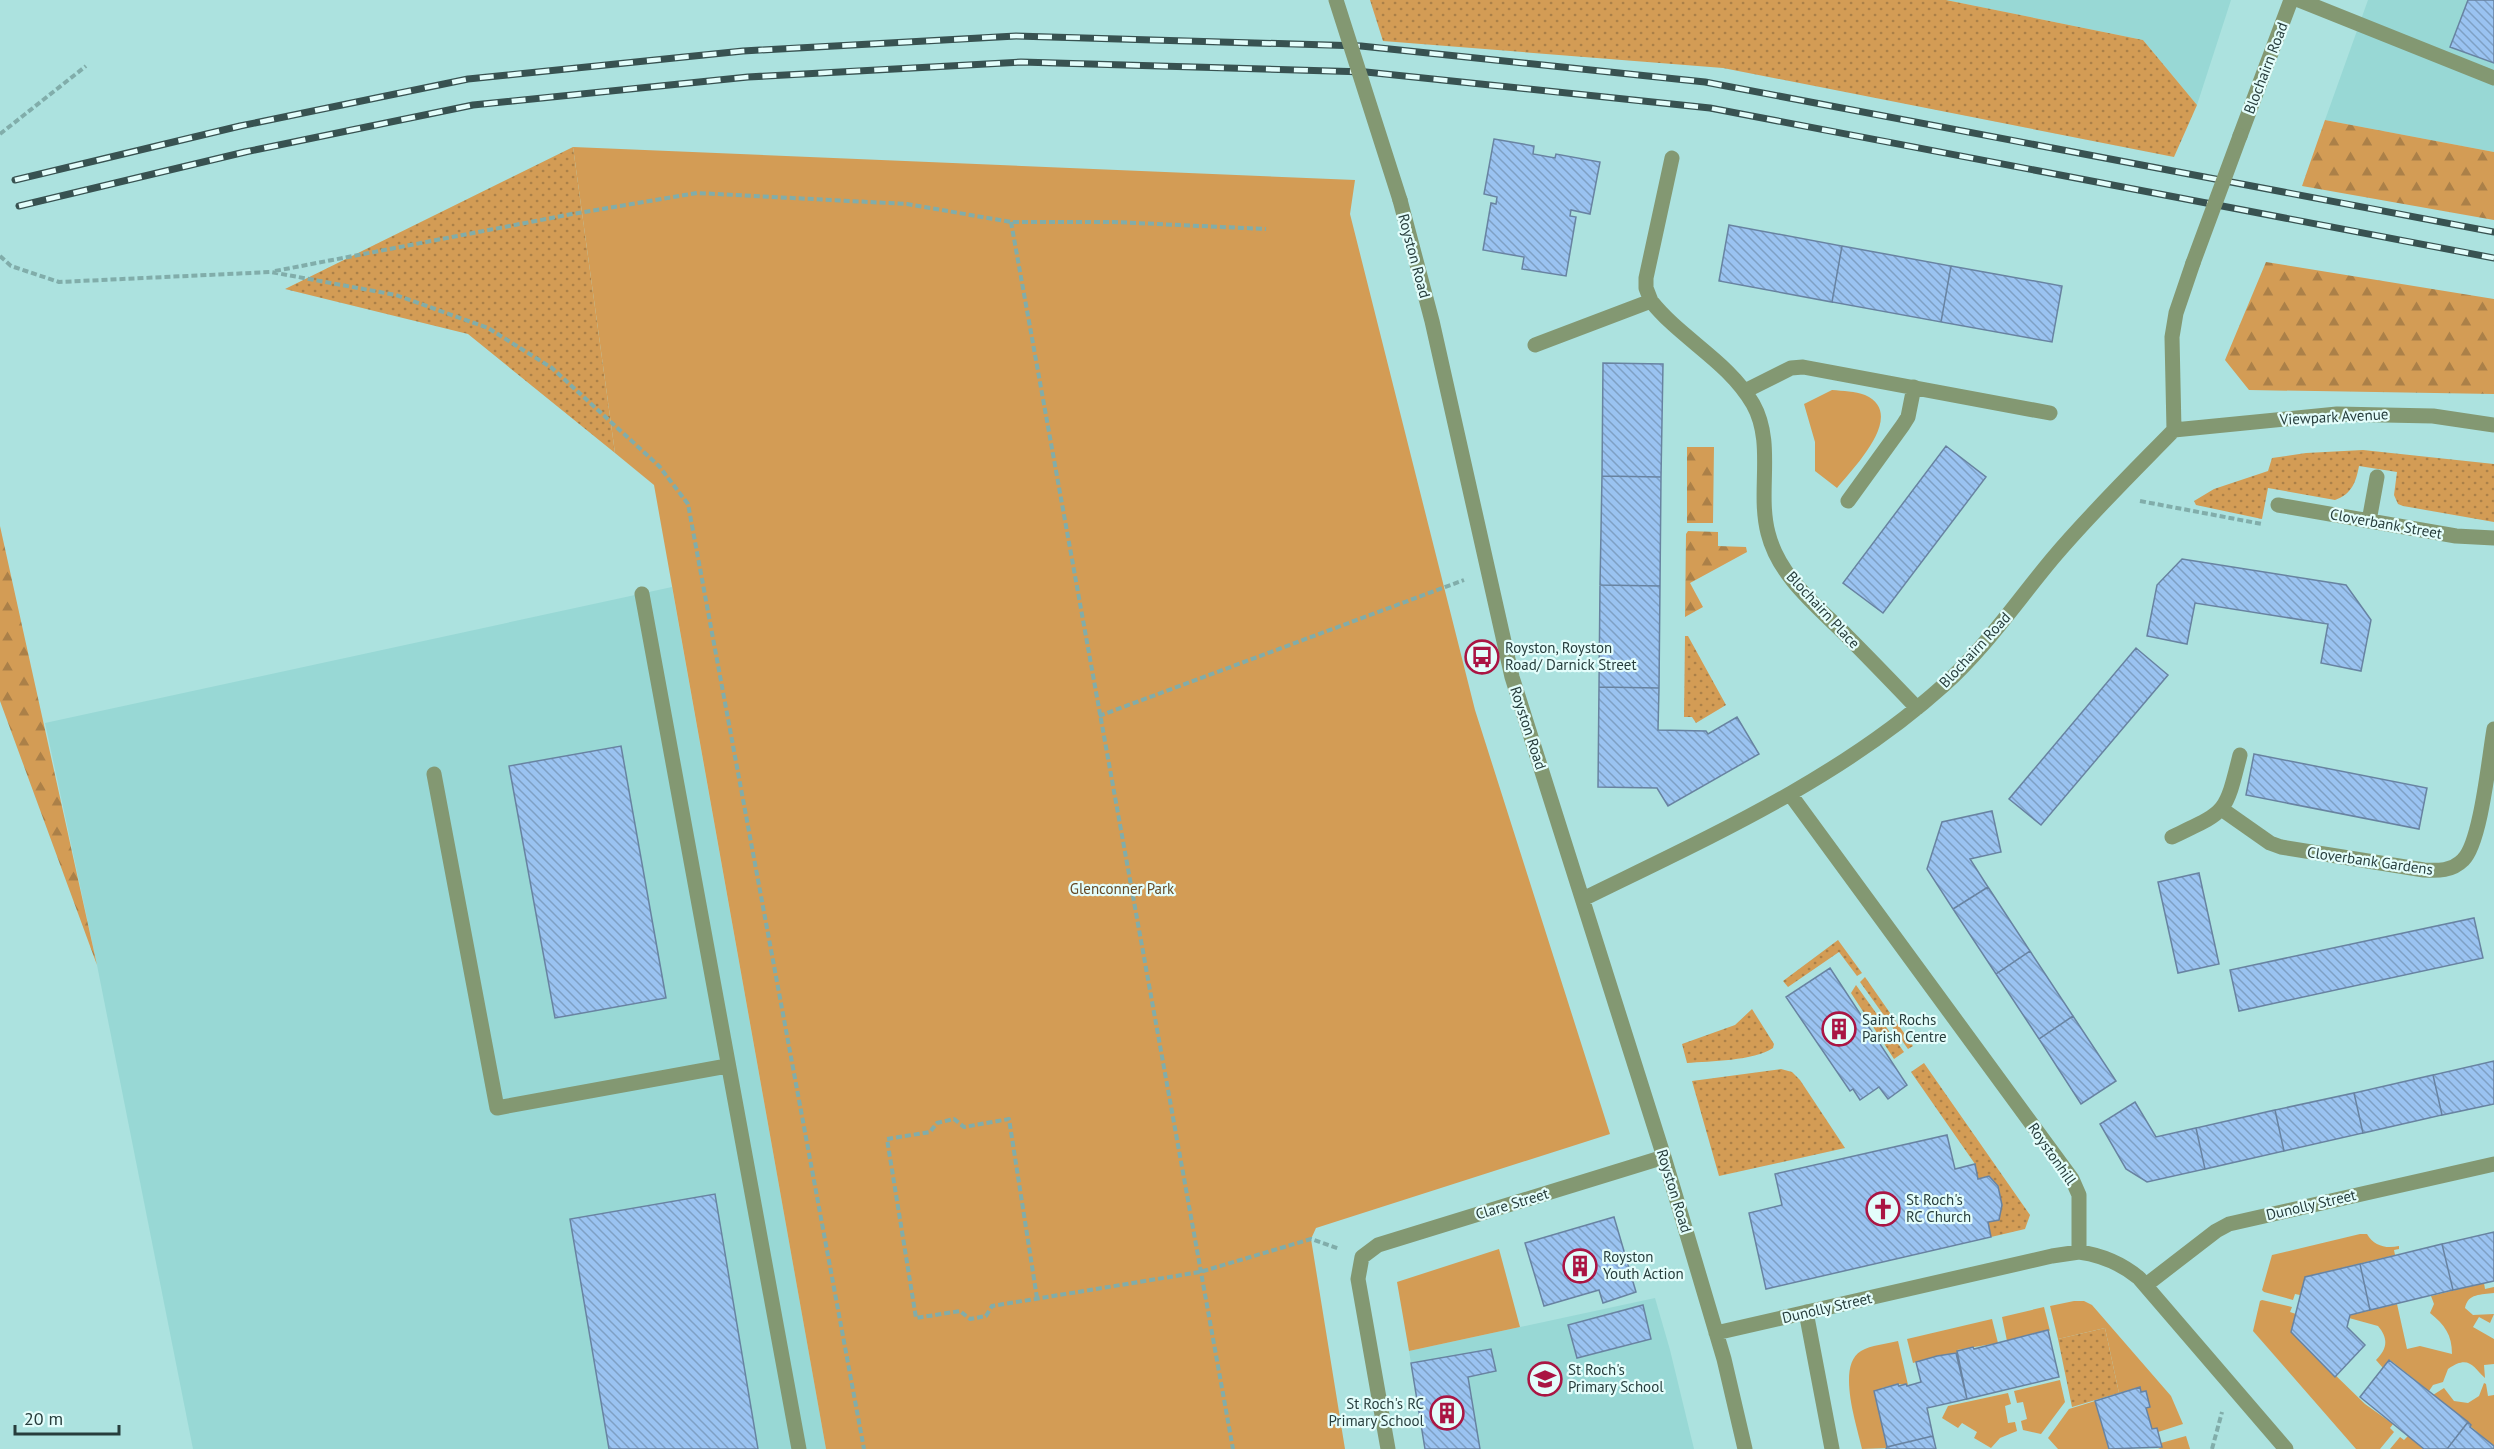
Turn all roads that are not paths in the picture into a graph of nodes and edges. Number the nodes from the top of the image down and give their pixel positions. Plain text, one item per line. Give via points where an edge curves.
1 (1336, 0) edge
2 (2291, 0) edge
3 (2299, 0) edge
4 (2494, 78) edge
5 (1671, 158) dead end
6 (1651, 301) junction
7 (1535, 345) dead end
8 (1914, 387) junction
9 (1744, 391) junction
10 (2050, 413) dead end
11 (2494, 425) edge
12 (2174, 430) junction
13 (2378, 477) dead end
14 (1848, 501) dead end
15 (2278, 505) road end
16 (2369, 521) junction
17 (2494, 538) edge
18 (642, 594) dead end
19 (1917, 708) junction
20 (2494, 729) edge
21 (2240, 755) dead end
22 (434, 774) dead end
23 (1790, 794) junction
24 (2223, 810) junction
25 (2172, 837) dead end
26 (1583, 899) junction
27 (727, 1066) junction
28 (1664, 1157) junction
29 (2494, 1164) edge
30 (2079, 1252) junction
31 (2146, 1285) junction
32 (1806, 1312) junction
33 (1716, 1333) junction
34 (799, 1449) edge
35 (1388, 1449) edge
36 (1745, 1449) edge
37 (1832, 1449) edge
38 (2286, 1449) edge

1 - 26 street, Royston Road, bridge via 1400,200 1432,321 1512,677
2 - 12 street, Blochairn Road, bridge via 2176,314 2172,337
3 - 4 street
5 - 6 street via 1646,278
6 - 7 street
6 - 9 street, Blochairn Place
8 - 9 street via 1803,367 1791,368
8 - 10 street
8 - 14 street via 1908,417
9 - 19 street, Blochairn Place via 1763,432 1765,518 1775,553 1809,600
11 - 12 street, Viewpark Avenue via 2433,416 2337,414
12 - 19 street, Blochairn Road via 2058,553 1973,657
13 - 16 street
15 - 16 street, Cloverbank Street
16 - 17 street, Cloverbank Street via 2456,536
18 - 27 street
19 - 23 street, Blochairn Road
20 - 24 street, Cloverbank Gardens via 2474,842 2464,860 2446,870 2424,870 2281,847
21 - 24 street
22 - 27 street via 497,1108
23 - 26 street, Blochairn Road
23 - 30 street, Roystonhill via 2072,1179 2079,1195
24 - 25 street
26 - 28 street, Royston Road
27 - 34 street
28 - 33 street, Royston Road
28 - 35 street, Clare Street via 1378,1245 1362,1257 1358,1279
29 - 31 street, Dunolly Street via 2229,1224
30 - 31 street via 2113,1262
30 - 32 street, Dunolly Street
31 - 38 street
32 - 33 street, Dunolly Street
32 - 37 street
33 - 36 street, Royston Road

